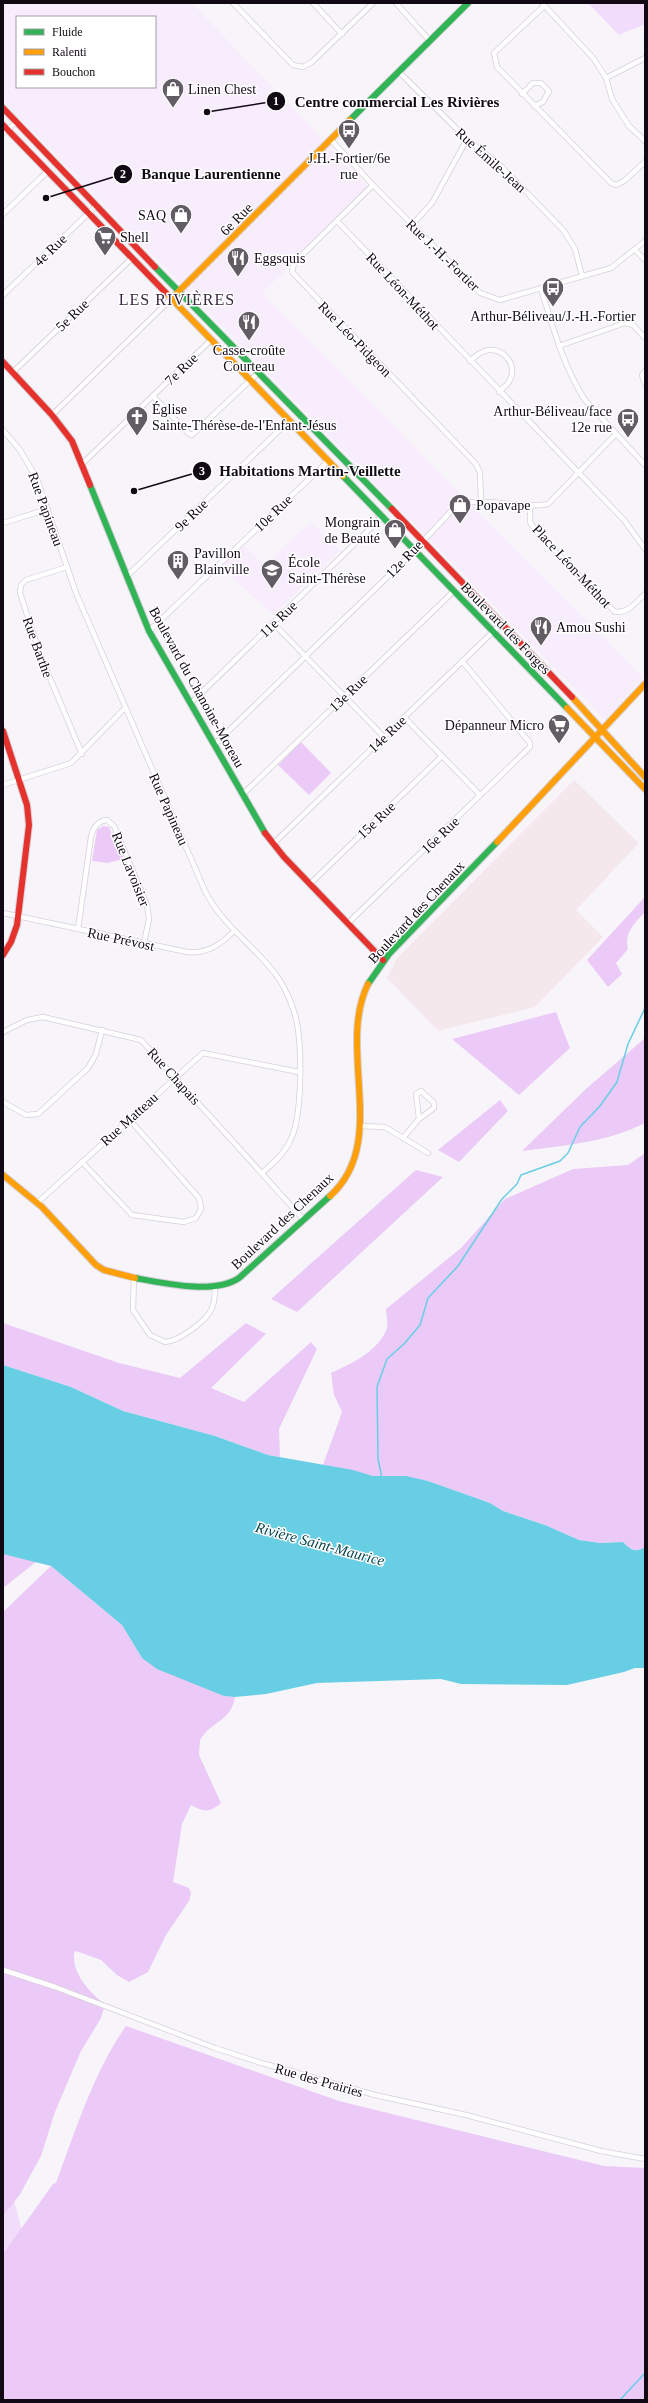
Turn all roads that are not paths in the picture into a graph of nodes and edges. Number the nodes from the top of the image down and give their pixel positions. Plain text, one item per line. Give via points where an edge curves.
1 (233, 3) edge
2 (313, 3) edge
3 (373, 3) edge
4 (396, 3) edge
5 (468, 3) edge
6 (543, 4) edge
7 (342, 34) junction
8 (430, 41) junction
9 (645, 58) edge
10 (399, 72) junction
11 (606, 78) junction
12 (522, 94) junction
13 (534, 106) junction
14 (3, 108) edge
15 (17, 122) junction
16 (4, 129) edge
17 (467, 139) junction
18 (332, 140) junction
19 (645, 141) edge
20 (645, 162) edge
21 (48, 171) junction
22 (373, 185) junction
23 (97, 205) junction
24 (88, 213) junction
25 (3, 214) edge
26 (337, 221) junction
27 (412, 225) junction
28 (645, 241) edge
29 (635, 250) junction
30 (132, 258) junction
31 (645, 260) edge
32 (582, 276) junction
33 (541, 289) junction
34 (179, 292) junction
35 (3, 295) edge
36 (171, 299) junction
37 (645, 338) edge
38 (211, 340) junction
39 (559, 346) junction
40 (470, 361) junction
41 (3, 362) edge
42 (645, 371) edge
43 (13, 372) junction
44 (259, 372) junction
45 (250, 380) junction
46 (645, 384) edge
47 (499, 392) junction
48 (153, 396) junction
49 (52, 415) junction
50 (289, 421) junction
51 (3, 430) edge
52 (616, 434) junction
53 (328, 461) junction
54 (82, 464) junction
55 (645, 465) edge
56 (358, 475) junction
57 (579, 475) junction
58 (350, 484) junction
59 (480, 502) junction
60 (530, 506) junction
61 (48, 509) junction
62 (382, 517) junction
63 (3, 523) edge
64 (422, 540) junction
65 (645, 549) edge
66 (414, 551) junction
67 (66, 566) junction
68 (126, 576) junction
69 (454, 591) junction
70 (645, 594) edge
71 (273, 623) junction
72 (501, 624) junction
73 (149, 631) junction
74 (493, 632) junction
75 (306, 657) junction
76 (462, 661) junction
77 (645, 684) edge
78 (344, 697) junction
79 (190, 704) junction
80 (125, 708) junction
81 (404, 717) junction
82 (604, 730) junction
83 (3, 731) edge
84 (384, 737) junction
85 (596, 737) junction
86 (214, 745) junction
87 (82, 754) junction
88 (442, 756) junction
89 (645, 777) edge
90 (18, 780) junction
91 (3, 785) edge
92 (645, 789) edge
93 (242, 795) junction
94 (480, 795) junction
95 (273, 844) junction
96 (310, 884) junction
97 (3, 913) edge
98 (18, 917) junction
99 (348, 923) junction
100 (78, 929) junction
101 (234, 931) junction
102 (144, 943) junction
103 (3, 955) edge
104 (383, 960) junction
105 (102, 1030) junction
106 (3, 1032) edge
107 (299, 1072) junction
108 (175, 1077) junction
109 (3, 1102) edge
110 (128, 1119) junction
111 (419, 1120) junction
112 (359, 1126) junction
113 (403, 1138) junction
114 (428, 1153) dead end
115 (82, 1162) junction
116 (262, 1173) junction
117 (3, 1175) edge
118 (37, 1203) junction
119 (304, 1220) junction
120 (134, 1277) junction
121 (215, 1286) junction
122 (3, 1970) edge
123 (645, 2159) edge

1 - 7 street via 293,65 303,66 312,62
2 - 7 street
3 - 7 street
4 - 8 street
5 - 8 street, 6e Rue
6 - 11 street via 594,59
6 - 12 street via 494,53 497,68
8 - 10 street, 6e Rue
9 - 11 street
10 - 17 street, Rue Émile-Jean
10 - 18 street, 6e Rue
11 - 19 street via 612,99 630,126
12 - 13 street
12 - 13 street via 533,83 541,82 548,91 543,102
13 - 20 street via 611,183 616,185 624,181
14 - 15 street, Boulevard des Forges
15 - 16 street
15 - 23 street, Boulevard des Forges
16 - 21 street, Boulevard des Forges
17 - 27 street via 432,203
17 - 32 street, Rue Émile-Jean via 502,166 564,231 575,249
18 - 22 street, Rue J.-H.-Fortier
18 - 34 street, 6e Rue
21 - 24 street, Boulevard des Forges
21 - 25 street
22 - 26 street, Rue Léo-Pidgeon
22 - 27 street, Rue J.-H.-Fortier
23 - 24 street, 4e Rue
23 - 34 street, Boulevard des Forges
24 - 30 street, Boulevard des Forges
24 - 35 street, 4e Rue
26 - 40 street, Rue Léon-Méthot
26 - 59 street, Rue Léo-Pidgeon via 294,263 294,276 476,464 480,473
27 - 33 street, Rue J.-H.-Fortier via 480,293 500,300
28 - 29 street, Rue J.-H.-Fortier
29 - 31 street
29 - 32 street, Rue J.-H.-Fortier via 611,268
30 - 36 street, Boulevard des Forges
30 - 43 street, 5e Rue
32 - 33 street, Rue J.-H.-Fortier
33 - 39 street
34 - 36 street, 6e Rue
34 - 44 street, Boulevard des Forges
36 - 38 street, Boulevard des Forges
36 - 49 street, 6e Rue
37 - 39 street via 633,325 625,323
38 - 45 street, Boulevard des Forges
38 - 48 street, 7e Rue
39 - 52 street via 568,371 581,394
40 - 47 street, Rue Léon-Méthot
40 - 47 street via 480,353 490,350 504,354 510,361 512,372 510,381
41 - 43 street, Boulevard du Chanoine-Moreau
42 - 46 street via 642,375
43 - 49 street, Boulevard du Chanoine-Moreau
44 - 45 street
44 - 56 street, Boulevard des Forges
45 - 48 street via 192,435
45 - 50 street, Boulevard des Forges
47 - 57 street, Rue Léon-Méthot
48 - 54 street, 7e Rue
49 - 54 street, Boulevard du Chanoine-Moreau via 72,441
50 - 53 street, Boulevard des Forges
50 - 68 street, 9e Rue
51 - 61 street, Rue Papineau via 20,450 32,470
52 - 55 street
52 - 57 street, 12e Rue
53 - 58 street, Boulevard des Forges
53 - 73 street, 10e Rue
54 - 68 street, Boulevard du Chanoine-Moreau
56 - 58 street
56 - 64 street, Boulevard des Forges
57 - 60 street, 12e Rue via 548,504
57 - 65 street via 624,520
58 - 62 street, Boulevard des Forges
59 - 60 street, 12e Rue
59 - 64 street, 12e Rue via 458,505
60 - 70 street, Place Léon-Méthot via 530,522 536,531 615,612 622,613 629,609
61 - 63 street
61 - 67 street, Rue Papineau
62 - 66 street, Boulevard des Forges
62 - 71 street, 11e Rue
64 - 66 street, 12e Rue
64 - 72 street, Boulevard des Forges
66 - 69 street, Boulevard des Forges
66 - 75 street, 12e Rue
67 - 80 street, Rue Papineau
67 - 87 street, Rue Barthe via 26,580 21,585 20,593 41,657
68 - 73 street, Boulevard du Chanoine-Moreau
69 - 74 street, Boulevard des Forges
69 - 78 street, 13e Rue
71 - 75 street
71 - 79 street, 11e Rue
72 - 74 street, 14e Rue
72 - 82 street, Boulevard des Forges
73 - 79 street, Boulevard du Chanoine-Moreau
74 - 76 street, 14e Rue
74 - 85 street, Boulevard des Forges
75 - 78 street
75 - 86 street, 12e Rue
76 - 81 street, 14e Rue
76 - 94 street, 16e Rue via 530,746
77 - 82 street, Boulevard des Chenaux
78 - 84 street
78 - 93 street, 13e Rue
79 - 86 street, Boulevard du Chanoine-Moreau
80 - 87 street
80 - 101 street, Rue Papineau via 205,892
81 - 84 street, 14e Rue
81 - 88 street
82 - 85 street, Boulevard des Chenaux
82 - 89 street, Boulevard des Forges
83 - 90 street
84 - 95 street, 14e Rue
85 - 92 street, Boulevard des Forges
85 - 104 street, Boulevard des Chenaux
86 - 93 street, Boulevard du Chanoine-Moreau
87 - 90 street via 67,764
88 - 94 street
88 - 96 street, 15e Rue
90 - 91 street
90 - 98 street via 27,805 29,825
93 - 95 street, Boulevard du Chanoine-Moreau
94 - 99 street, 16e Rue
95 - 96 street, Boulevard du Chanoine-Moreau
96 - 99 street, Boulevard du Chanoine-Moreau
97 - 98 street, Rue Prévost
98 - 100 street, Rue Prévost
98 - 103 street via 13,937
99 - 104 street, Boulevard du Chanoine-Moreau
100 - 102 street, Rue Prévost
100 - 102 street, Rue Lavoisier via 91,837 95,827 101,821 107,820 114,826 147,905 149,919
101 - 102 street, Rue Prévost via 218,945 197,952
101 - 107 street, Rue Papineau via 276,975 289,998 297,1025
104 - 112 street, Boulevard des Chenaux via 366,990 358,1018
105 - 106 street, Rue Chapais via 39,1017
105 - 108 street, Rue Chapais via 140,1039
105 - 109 street via 96,1054 88,1068 38,1114 26,1115
107 - 108 street, Rue Matteau via 205,1052
107 - 116 street, Rue Papineau via 299,1108 295,1129 286,1148
108 - 110 street, Rue Matteau
108 - 116 street, Rue Chapais
110 - 115 street, Rue Matteau
110 - 115 street via 198,1196 201,1206 196,1218 184,1222 132,1215
111 - 111 street via 435,1106 421,1090 416,1094
111 - 113 street
112 - 113 street via 384,1126
112 - 119 street, Boulevard des Chenaux via 357,1152 349,1174
113 - 114 street
115 - 118 street, Rue Matteau
116 - 119 street, Rue Chapais
117 - 118 street, Boulevard des Chenaux
118 - 120 street, Boulevard des Chenaux via 101,1269 113,1274
119 - 121 street, Boulevard des Chenaux via 239,1278
120 - 121 street, Boulevard des Chenaux
120 - 121 street via 132,1310 150,1334 165,1342 185,1335 210,1313
122 - 123 street, Rue des Prairies via 55,1986 214,2048 258,2062 375,2095 466,2115 601,2151

